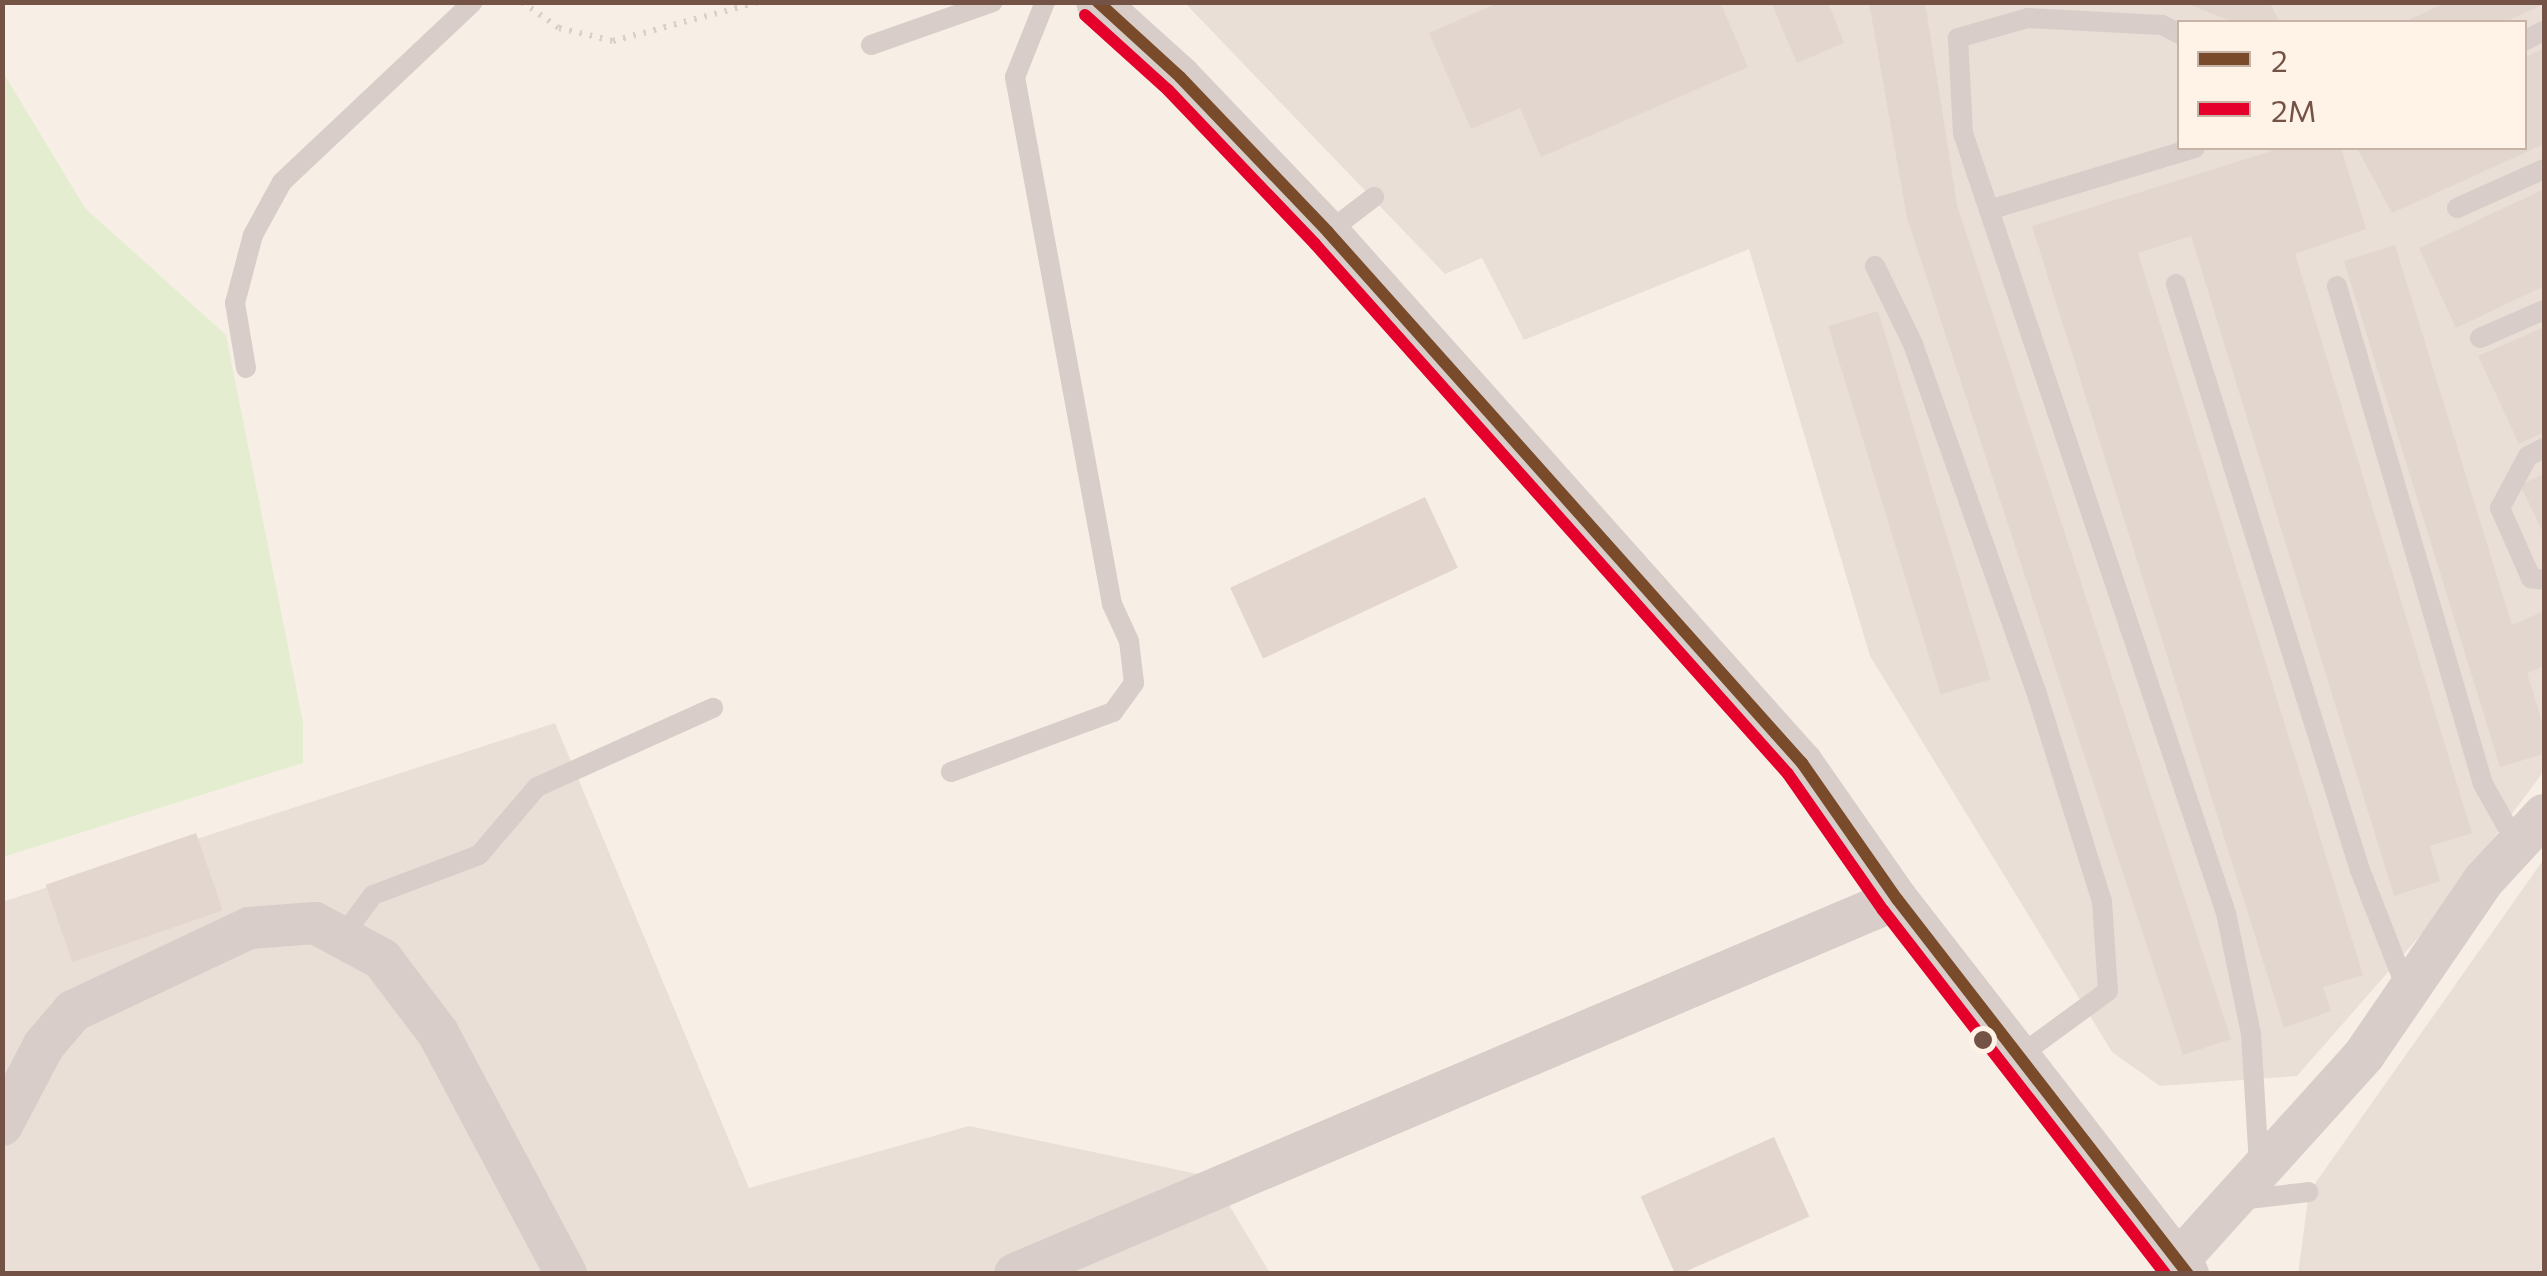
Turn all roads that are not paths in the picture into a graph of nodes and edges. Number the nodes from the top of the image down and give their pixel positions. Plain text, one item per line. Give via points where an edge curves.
1 (472, 2) edge
2 (993, 2) edge
3 (1045, 2) edge
4 (1097, 2) edge
5 (2177, 32) edge
6 (871, 45) dead end
7 (2188, 150) edge
8 (2544, 169) edge
9 (1374, 197) dead end
10 (2457, 208) dead end
11 (1989, 210) junction
12 (1328, 232) junction
13 (1875, 266) dead end
14 (2176, 284) dead end
15 (2337, 286) dead end
16 (2544, 310) edge
17 (2480, 338) dead end
18 (246, 368) dead end
19 (2544, 448) edge
20 (2544, 580) edge
21 (713, 708) dead end
22 (951, 772) dead end
23 (2531, 829) edge
24 (1897, 899) junction
25 (342, 937) junction
26 (2408, 992) junction
27 (2022, 1054) junction
28 (2, 1125) edge
29 (2246, 1186) junction
30 (2308, 1192) dead end
31 (2183, 1267) edge
32 (566, 1274) edge
33 (1015, 1274) edge

1 - 18 lane via 282,182 254,235 235,303
2 - 6 lane
3 - 22 lane via 1014,76 1112,604 1129,642 1134,683 1113,712
4 - 12 street
5 - 11 lane via 2162,25 2028,18 1958,38 1963,133
7 - 11 lane
8 - 10 lane
9 - 12 lane
11 - 29 lane via 2226,913 2251,1034
12 - 24 street via 1802,763
13 - 27 lane via 1913,344 2102,901 2108,991
14 - 26 lane via 2360,870
15 - 23 lane via 2483,784
16 - 17 lane
19 - 20 lane via 2528,456 2500,508 2532,578
21 - 25 lane via 536,787 479,855 373,895
23 - 26 street via 2482,881
24 - 27 street
24 - 33 street
25 - 28 street via 315,923 249,928 73,1011 44,1046
25 - 32 street via 382,959 438,1033
26 - 29 street via 2364,1055
27 - 31 street
29 - 30 lane
29 - 31 street

